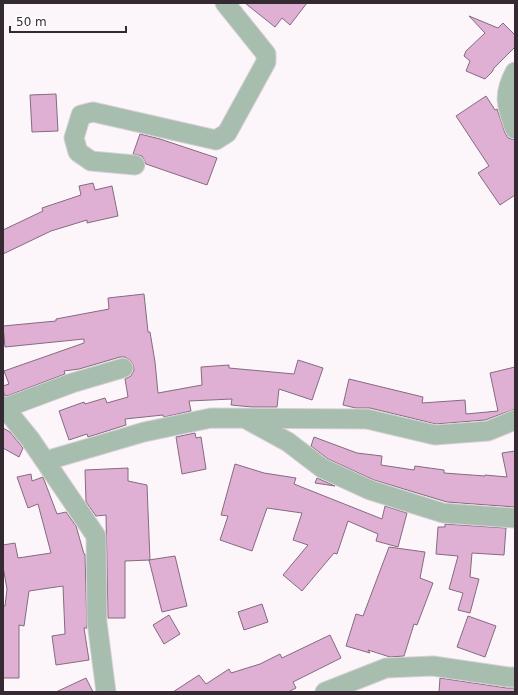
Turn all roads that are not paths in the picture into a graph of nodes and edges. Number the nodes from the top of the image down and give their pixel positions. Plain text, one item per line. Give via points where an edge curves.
1 (225, 3) edge
2 (515, 72) edge
3 (515, 129) edge
4 (135, 165) dead end
5 (123, 368) dead end
6 (4, 407) edge
7 (245, 418) junction
8 (515, 420) edge
9 (45, 461) junction
10 (515, 518) edge
11 (515, 677) edge
12 (351, 687) edge
13 (106, 692) edge
14 (325, 692) edge

1 - 4 street via 266,54 266,62 227,133 216,140 93,112 81,115 74,138 78,152 91,161
2 - 3 street via 510,80 507,109
5 - 6 street
6 - 9 street
7 - 8 street via 367,419 435,435 488,431
7 - 9 street via 211,418 144,432
7 - 10 street via 288,442 322,468 370,490 443,513
9 - 13 street via 96,536 97,622
11 - 12 street via 433,666 386,668
12 - 14 street

